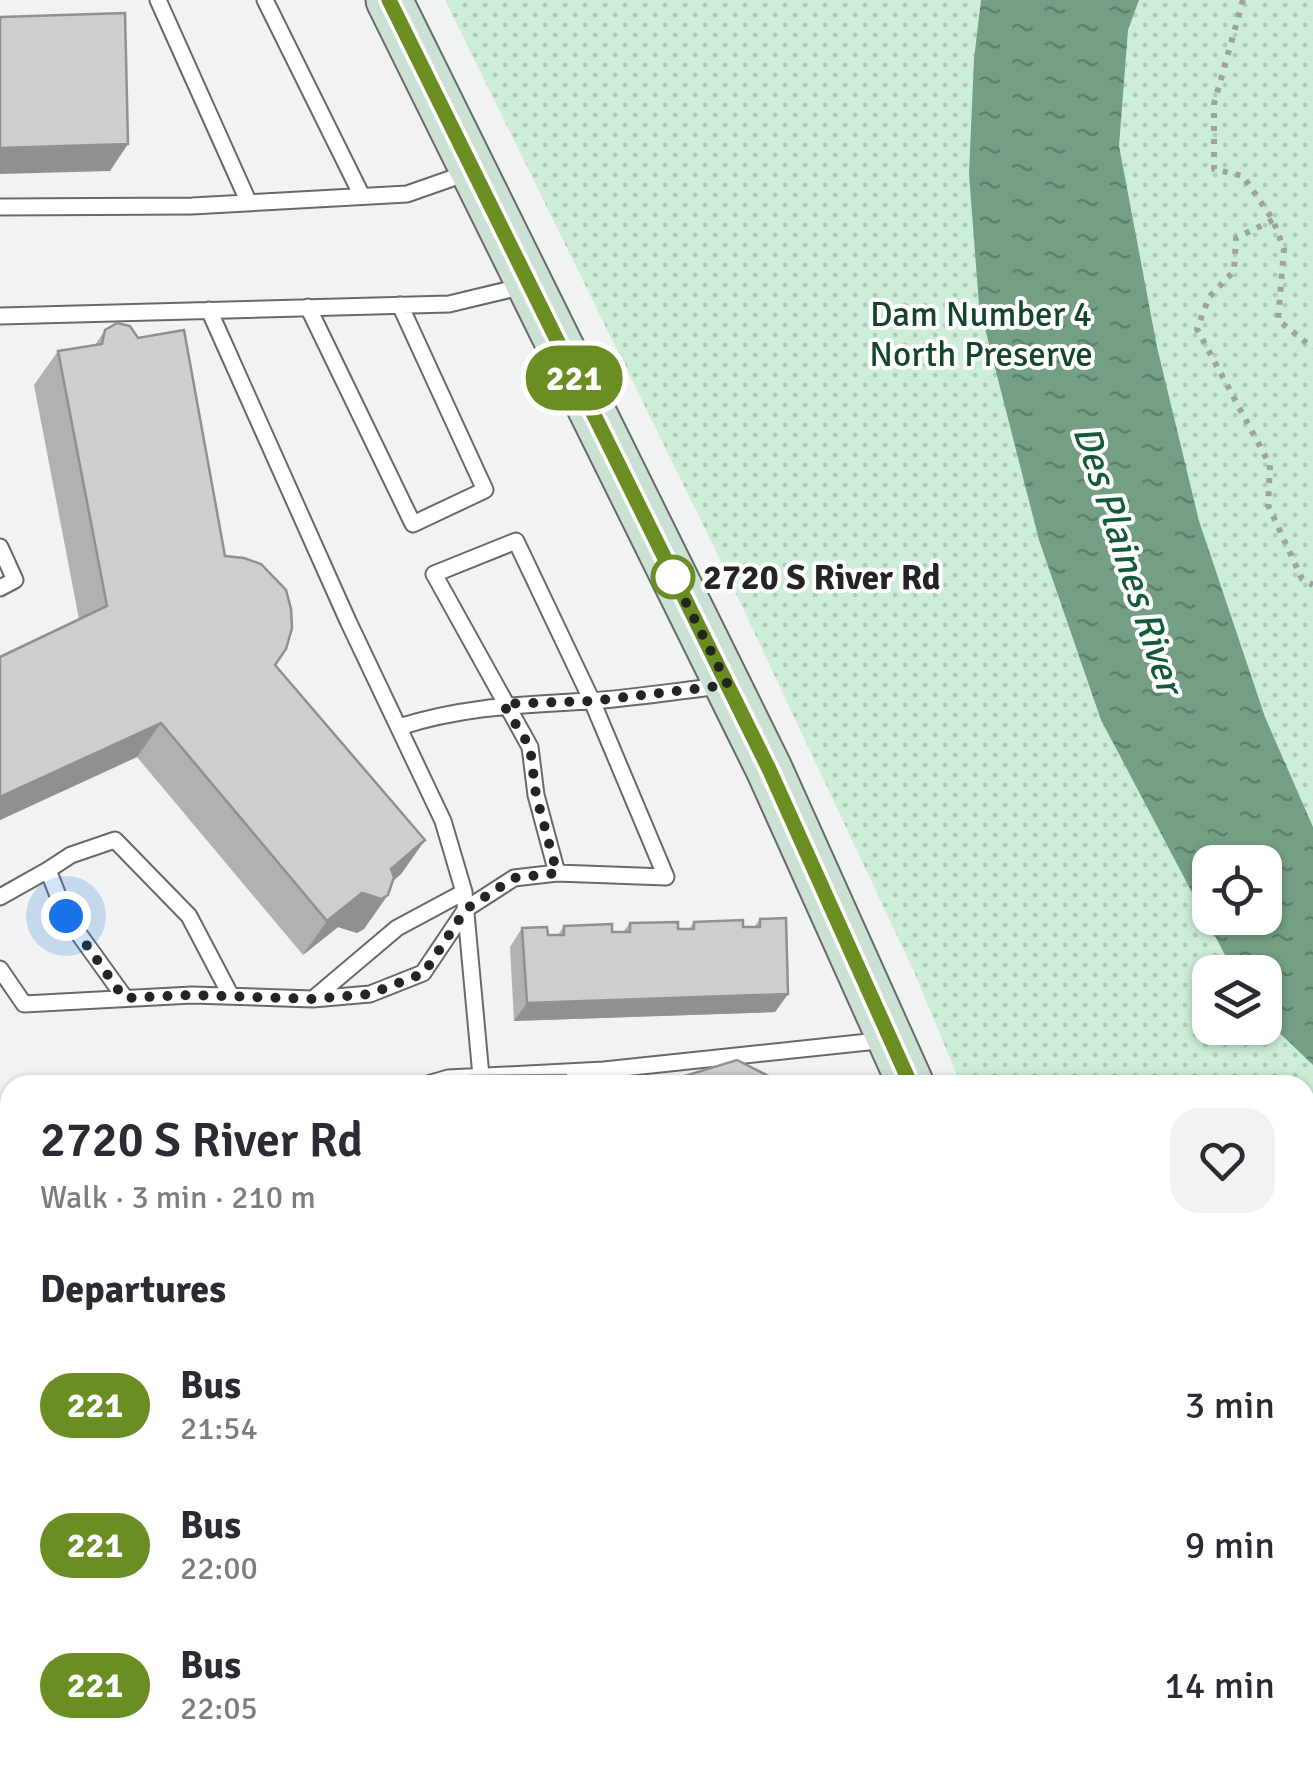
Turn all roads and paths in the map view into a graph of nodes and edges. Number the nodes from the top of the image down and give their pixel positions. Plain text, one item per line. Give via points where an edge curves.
1 (158, 0) edge
2 (265, 0) edge
3 (389, 0) edge
4 (1243, 0) edge
5 (472, 171) junction
6 (362, 196) junction
7 (249, 203) junction
8 (0, 207) edge
9 (1273, 220) junction
10 (528, 285) junction
11 (400, 305) junction
12 (308, 307) junction
13 (209, 310) junction
14 (0, 316) edge
15 (1313, 348) edge
16 (0, 547) edge
17 (1313, 585) edge
18 (0, 588) edge
19 (728, 685) junction
20 (592, 701) junction
21 (503, 704) junction
22 (399, 727) junction
23 (48, 870) junction
24 (557, 873) junction
25 (464, 892) junction
26 (0, 897) edge
27 (466, 909) junction
28 (0, 969) edge
29 (232, 996) junction
30 (124, 998) junction
31 (313, 999) junction
32 (892, 1040) junction
33 (481, 1075) edge
34 (502, 1075) edge
35 (907, 1075) edge

1 - 7 lane
2 - 6 lane
3 - 5 main road
4 - 9 path via 1214,104 1214,170 1244,176
5 - 6 lane via 407,194
5 - 10 main road
6 - 7 lane
7 - 8 lane
9 - 15 path via 1284,249 1278,320
9 - 17 path via 1236,238 1234,272 1209,297 1197,329 1270,464 1268,505 1302,579
10 - 11 lane via 449,304
10 - 19 main road
11 - 12 lane
11 - 12 lane via 485,490 413,524
12 - 13 lane
13 - 14 lane
13 - 22 lane
16 - 18 lane via 15,580
19 - 20 lane
19 - 32 main road
20 - 21 lane
20 - 21 lane via 516,542 434,574
20 - 24 lane via 666,877
21 - 22 lane
21 - 24 lane via 530,747
22 - 25 lane via 443,820
23 - 26 lane
23 - 29 lane via 115,840 189,916
23 - 30 lane via 66,916
24 - 27 lane via 514,878
25 - 27 lane
25 - 31 lane via 397,928
27 - 31 lane via 424,973 370,994
27 - 33 lane
28 - 30 lane via 24,1004
29 - 30 lane
29 - 31 lane
32 - 34 lane
32 - 35 main road

